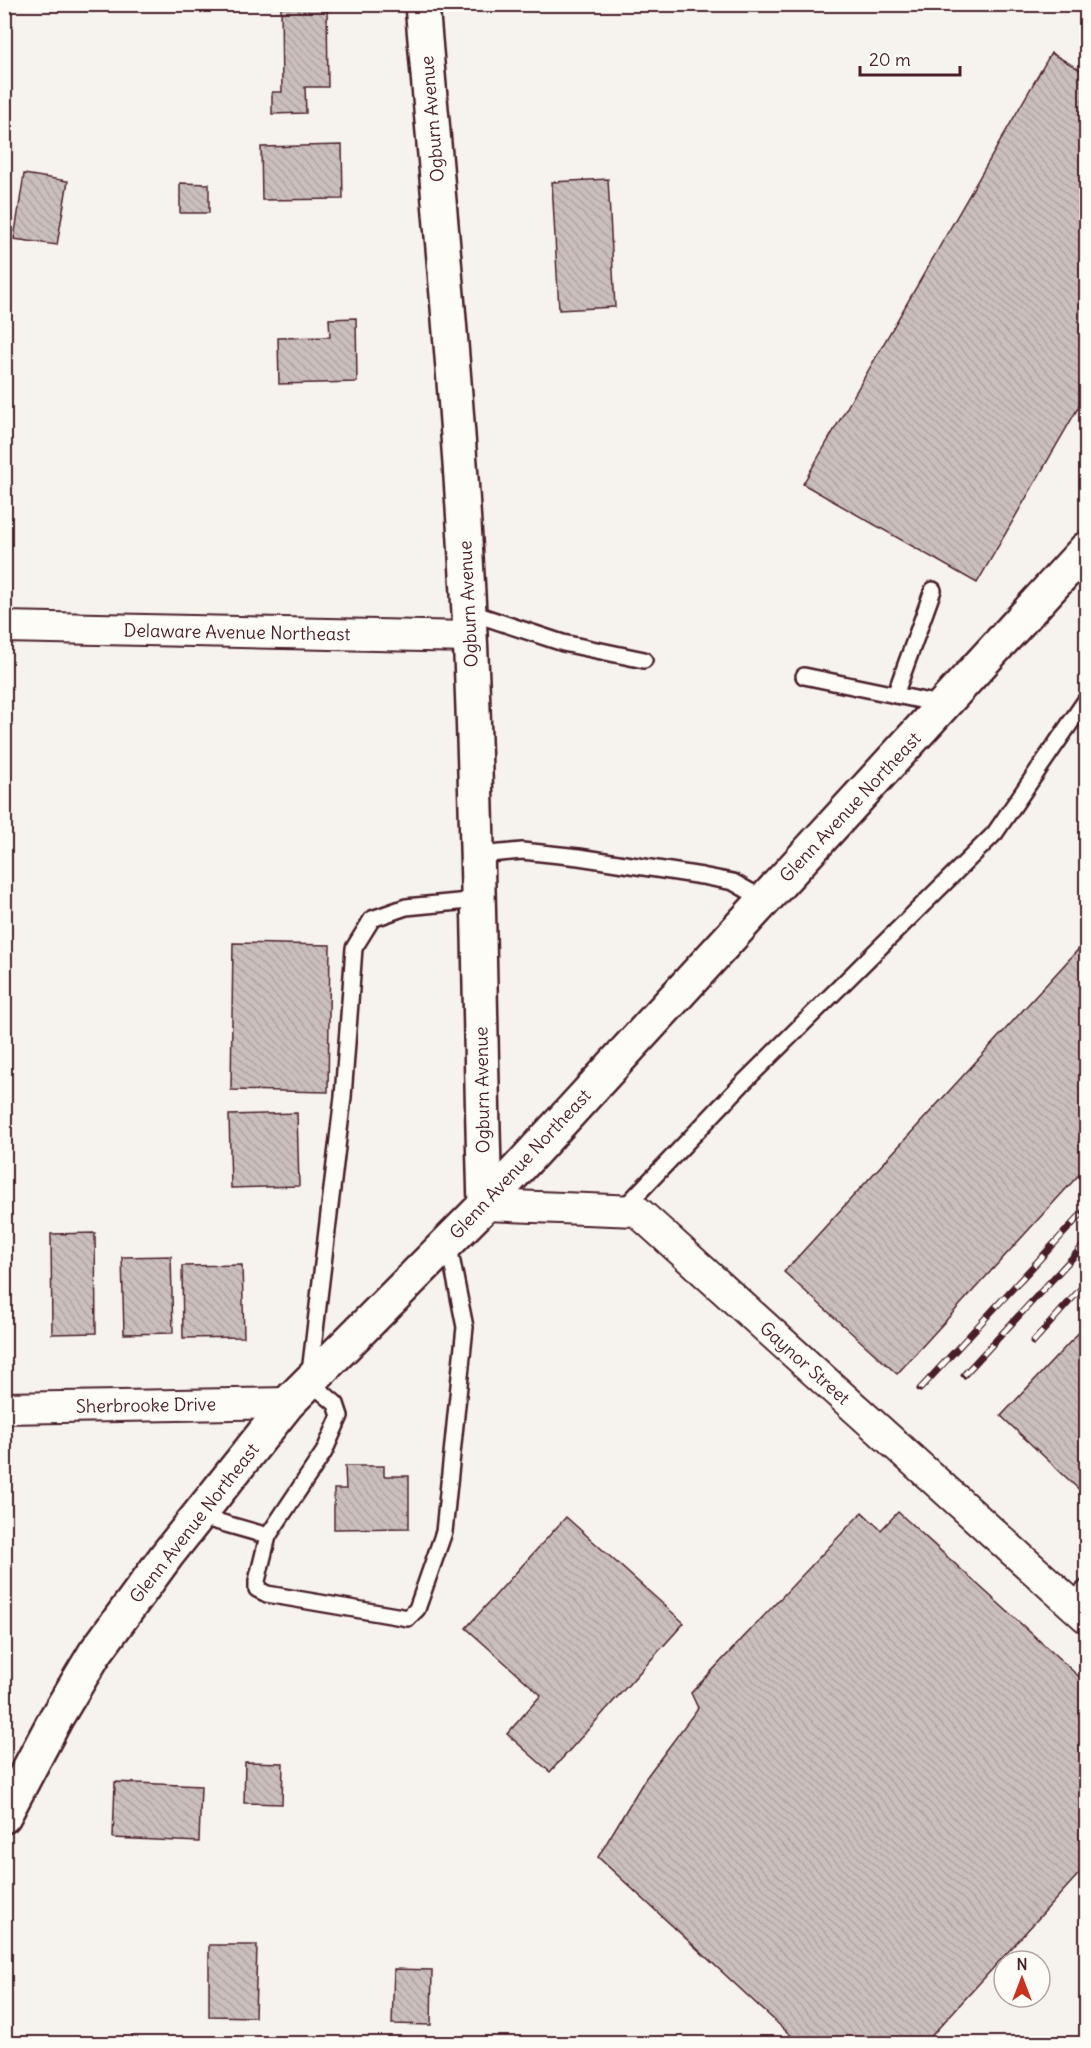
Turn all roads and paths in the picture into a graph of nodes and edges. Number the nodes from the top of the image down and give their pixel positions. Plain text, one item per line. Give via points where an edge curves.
1 (422, 4) edge
2 (1086, 549) edge
3 (933, 590) dead end
4 (469, 625) junction
5 (4, 627) edge
6 (644, 660) dead end
7 (804, 676) dead end
8 (895, 695) junction
9 (1086, 700) edge
10 (944, 705) junction
11 (478, 855) junction
12 (479, 900) junction
13 (765, 900) junction
14 (485, 1205) junction
15 (622, 1210) junction
16 (448, 1242) junction
17 (298, 1392) junction
18 (4, 1408) edge
19 (198, 1516) junction
20 (268, 1536) junction
21 (1081, 1603) edge
22 (4, 1816) edge

1 - 4 street, Ogburn Avenue via 454,382
2 - 10 street, Glenn Avenue Northeast
3 - 8 lane
4 - 5 street, Delaware Avenue Northeast
4 - 6 lane
4 - 11 street, Ogburn Avenue
7 - 8 lane
8 - 10 lane
9 - 15 lane via 995,833 742,1084
10 - 13 street, Glenn Avenue Northeast
11 - 12 street, Ogburn Avenue
11 - 13 lane via 522,851 691,874 733,882
12 - 14 street, Ogburn Avenue
12 - 17 lane via 406,907 372,919 354,948 343,1096
13 - 14 street, Glenn Avenue Northeast
14 - 15 street, Gaynor Street
14 - 16 street, Glenn Avenue Northeast
15 - 21 street, Gaynor Street via 637,1211
16 - 17 street, Glenn Avenue Northeast
16 - 20 lane via 465,1327 464,1349 444,1532 417,1609 408,1618 267,1594 257,1589 257,1581
17 - 18 street, Sherbrooke Drive
17 - 19 street, Glenn Avenue Northeast
17 - 20 lane via 336,1404 340,1416 324,1452
19 - 20 lane
19 - 22 street, Glenn Avenue Northeast via 95,1653

